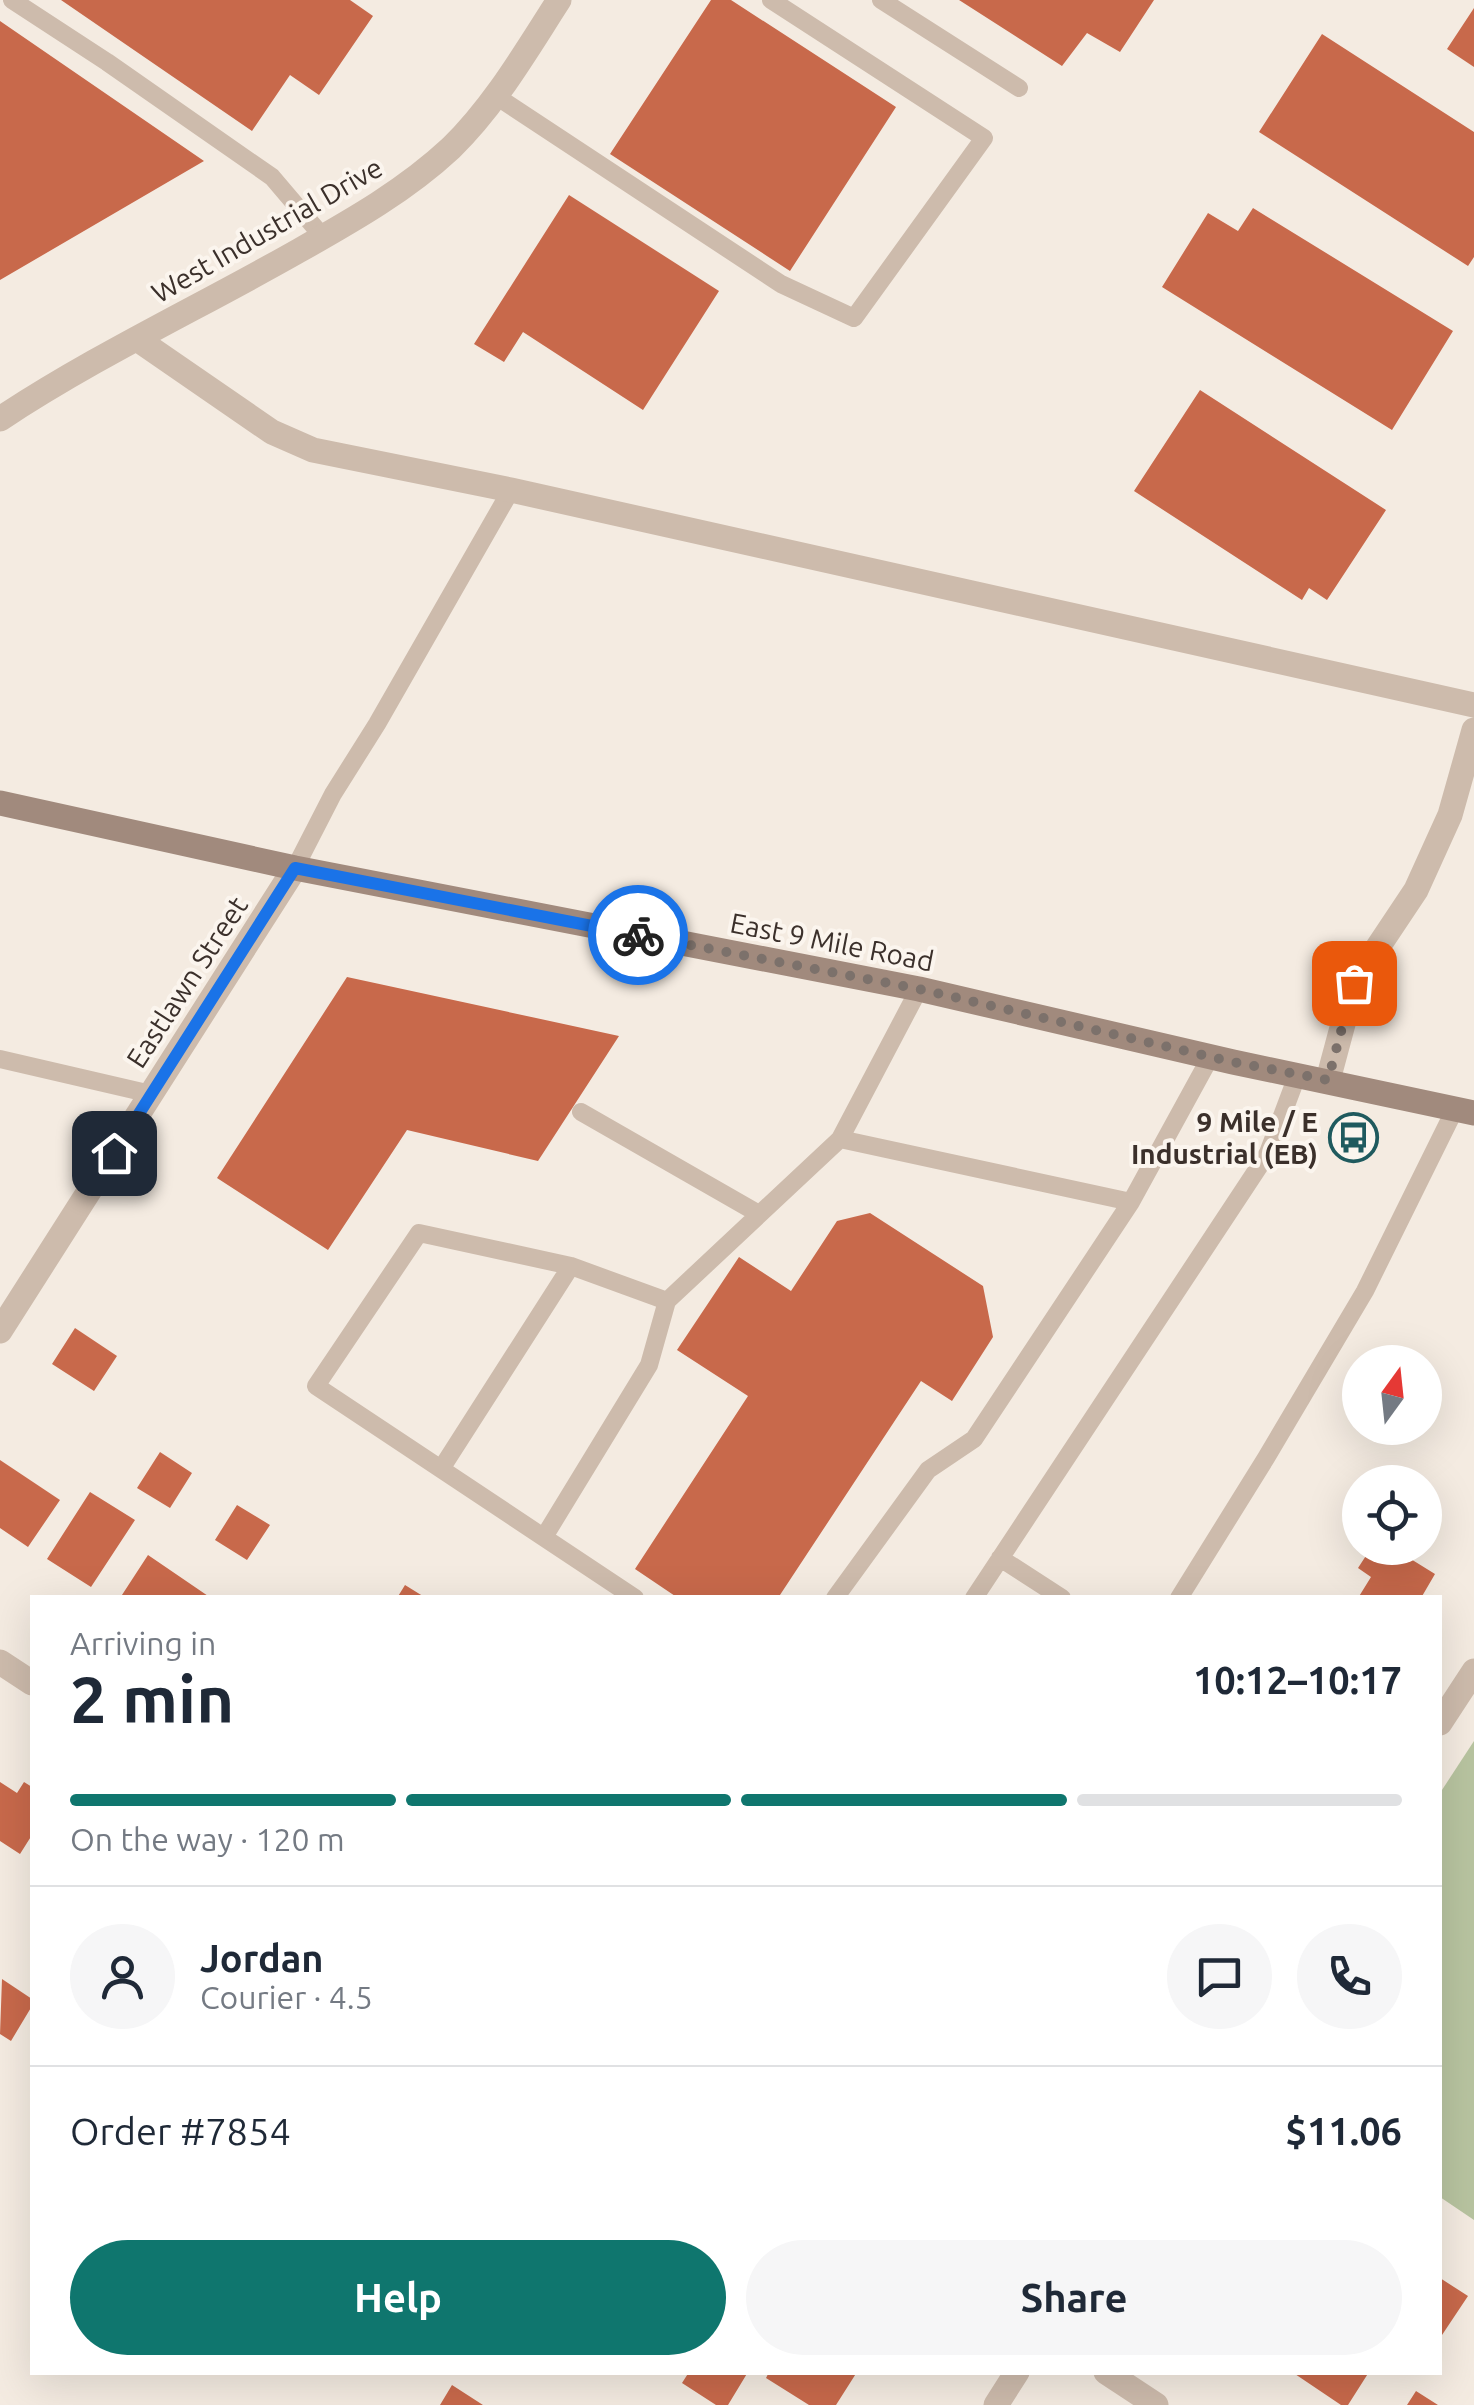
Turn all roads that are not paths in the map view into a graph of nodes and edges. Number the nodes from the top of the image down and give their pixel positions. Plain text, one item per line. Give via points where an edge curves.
1 (12, 0) edge
2 (559, 0) edge
3 (771, 0) edge
4 (882, 0) edge
5 (1019, 88) dead end
6 (496, 96) junction
7 (323, 237) junction
8 (137, 338) junction
9 (0, 419) edge
10 (511, 490) junction
11 (1474, 705) edge
12 (1474, 730) edge
13 (0, 802) edge
14 (295, 868) junction
15 (919, 989) junction
16 (1210, 1056) junction
17 (0, 1060) edge
18 (1297, 1076) junction
19 (1328, 1080) junction
20 (151, 1094) junction
21 (1465, 1111) edge
22 (581, 1112) dead end
23 (840, 1140) junction
24 (1130, 1202) junction
25 (759, 1214) junction
26 (571, 1266) junction
27 (667, 1301) junction
28 (0, 1331) edge
29 (441, 1470) junction
30 (544, 1537) junction
31 (1000, 1558) junction
32 (631, 1595) edge
33 (837, 1595) edge
34 (976, 1595) edge
35 (1057, 1595) edge
36 (1181, 1595) edge
37 (0, 1662) edge
38 (1474, 1670) edge
39 (30, 1682) edge
40 (1442, 1720) edge
41 (1015, 2375) edge
42 (1111, 2375) edge
43 (996, 2405) edge
44 (1156, 2405) edge

1 - 7 lane via 272,177
2 - 6 street, West Industrial Drive
3 - 6 lane via 984,138 854,318 782,284
4 - 5 lane
6 - 7 street, West Industrial Drive via 417,178
7 - 8 street, West Industrial Drive
8 - 9 street, West Industrial Drive
8 - 10 street via 272,432 313,450
10 - 11 street
10 - 14 lane
12 - 19 street via 1450,816 1416,890 1354,983
13 - 14 main road, East 9 Mile Road
14 - 15 main road, East 9 Mile Road
14 - 20 street, Eastlawn Street
15 - 16 main road, East 9 Mile Road
15 - 23 lane
16 - 18 main road, East 9 Mile Road
16 - 24 lane
17 - 20 lane
18 - 19 main road, East 9 Mile Road
18 - 31 lane via 1268,1153
19 - 21 main road, East 9 Mile Road
20 - 28 street, Eastlawn Street
21 - 36 lane
22 - 25 lane
23 - 24 lane
23 - 25 lane
24 - 33 lane via 974,1439 928,1470
25 - 27 lane
26 - 27 lane
26 - 29 lane
26 - 29 lane via 419,1233 316,1386
27 - 30 lane via 650,1365
29 - 30 lane
30 - 32 lane
31 - 34 lane
31 - 35 lane
37 - 39 street
38 - 40 street
41 - 43 street
42 - 44 street

